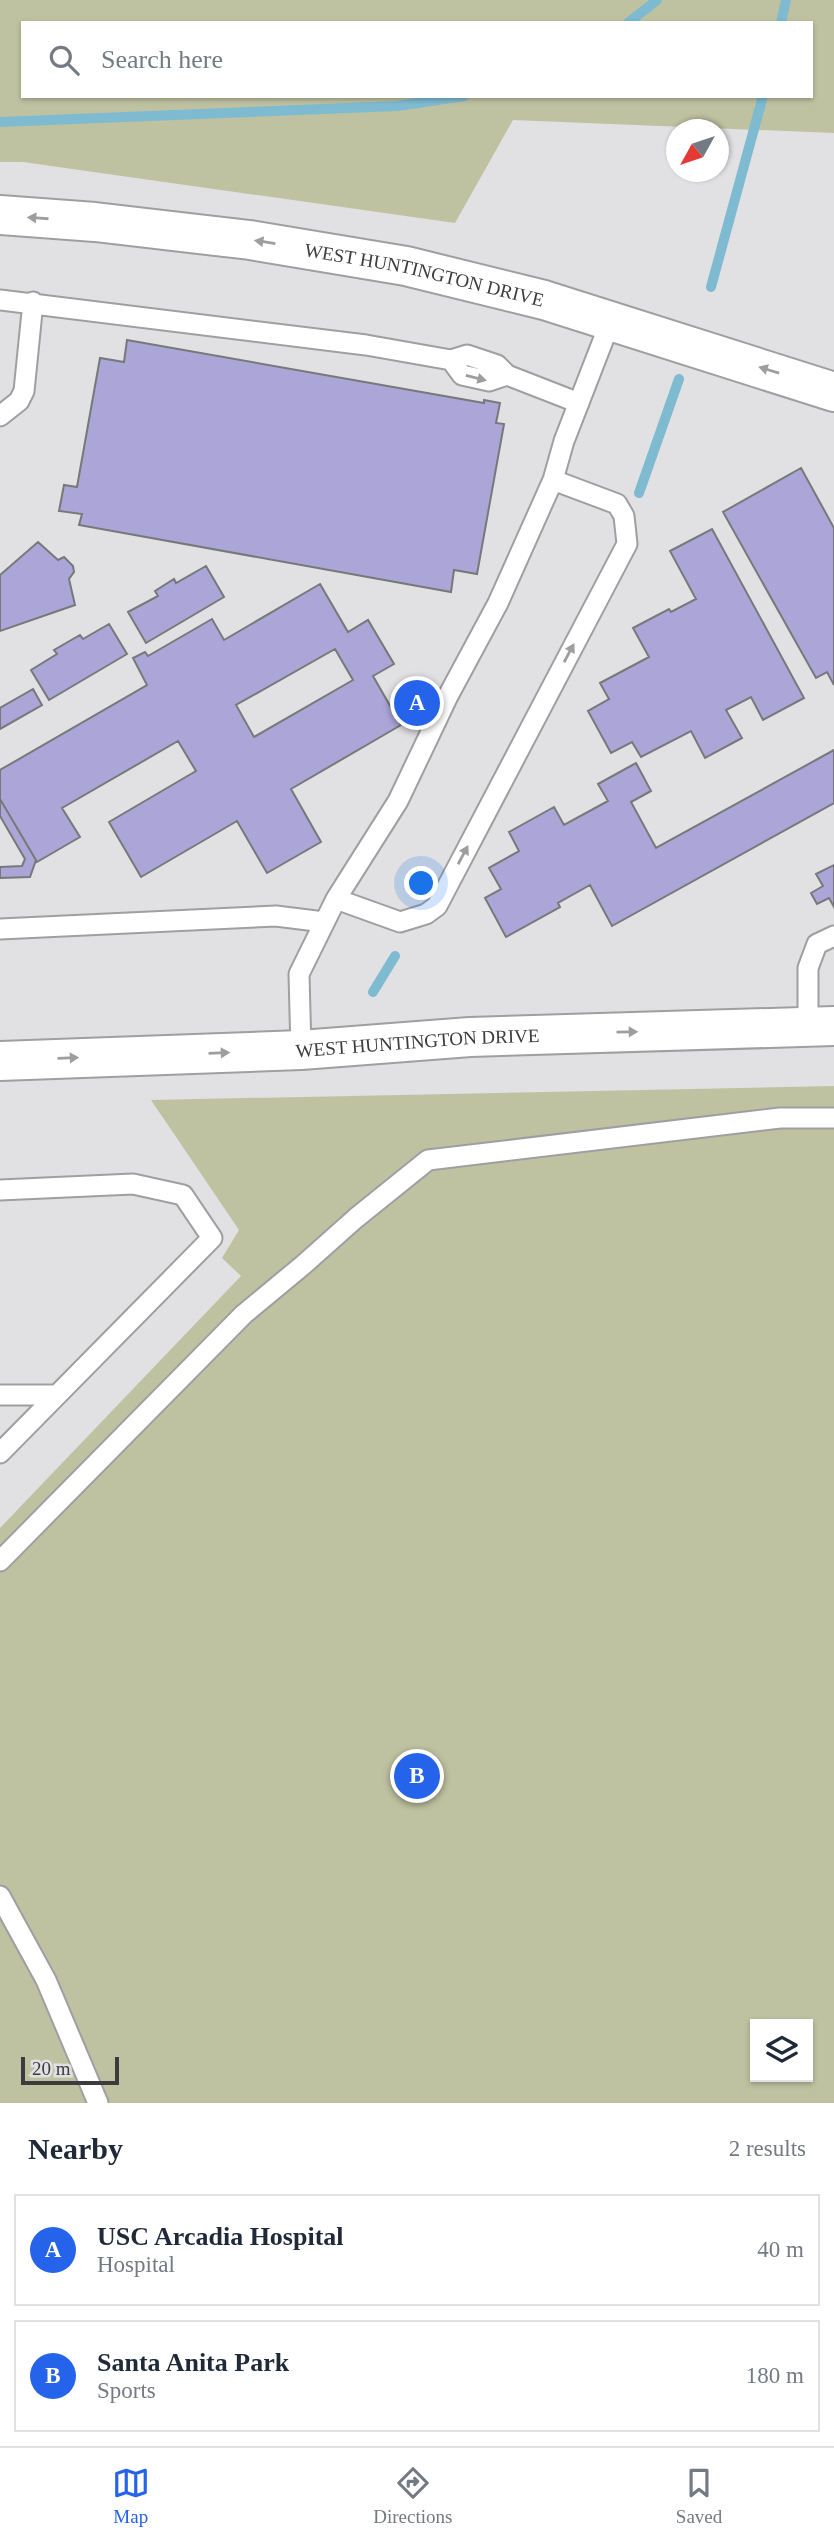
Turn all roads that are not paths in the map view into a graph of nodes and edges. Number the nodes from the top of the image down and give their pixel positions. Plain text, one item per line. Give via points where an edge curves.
1 (0, 215) edge
2 (0, 300) edge
3 (33, 302) junction
4 (611, 320) junction
5 (834, 392) edge
6 (579, 403) junction
7 (0, 416) edge
8 (553, 480) junction
9 (336, 900) junction
10 (324, 922) junction
11 (0, 929) edge
12 (834, 936) edge
13 (821, 1027) edge
14 (301, 1050) junction
15 (0, 1061) edge
16 (834, 1118) edge
17 (0, 1189) edge
18 (0, 1395) edge
19 (57, 1395) junction
20 (0, 1453) edge
21 (0, 1561) edge
22 (0, 1896) edge
23 (98, 2103) edge

4 -> 1 main road, WEST HUNTINGTON DRIVE via 483,284 357,258 250,240
2 - 3 lane
3 - 6 lane via 451,360 462,375 489,381 508,375
3 - 7 lane via 24,391
5 -> 4 main road, WEST HUNTINGTON DRIVE
4 - 6 lane
6 - 8 lane
8 - 9 lane via 498,603 398,801
9 -> 8 lane via 400,922 437,906 627,544 624,516 617,504
9 - 10 lane
10 - 11 lane via 276,916
10 - 14 lane via 299,974
12 - 13 lane via 817,944 808,968
14 -> 13 main road, WEST HUNTINGTON DRIVE via 470,1037
15 -> 14 main road, WEST HUNTINGTON DRIVE
16 - 21 lane via 780,1118 428,1160 244,1314
17 - 19 lane via 133,1184 183,1195 212,1238
18 - 19 lane
19 - 20 lane
22 - 23 lane via 46,1979

